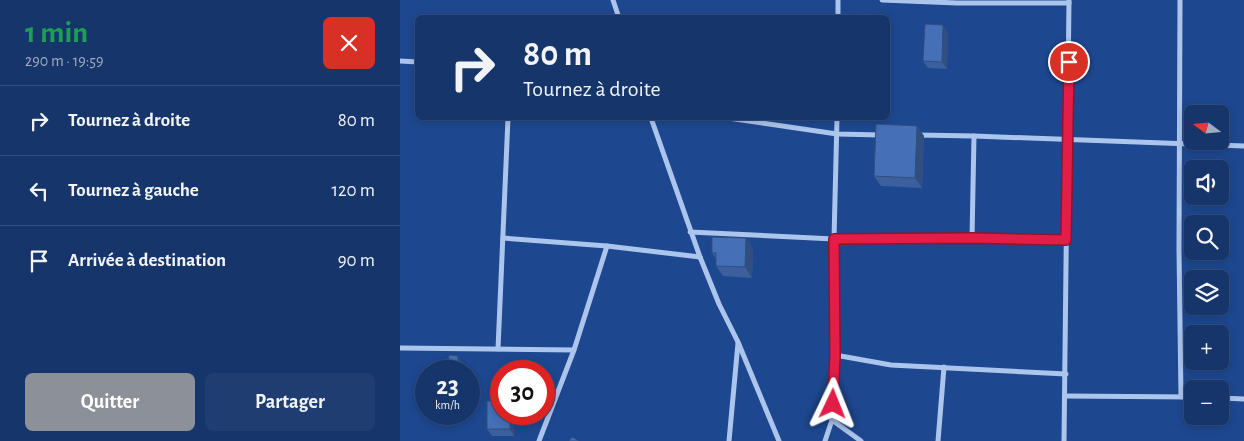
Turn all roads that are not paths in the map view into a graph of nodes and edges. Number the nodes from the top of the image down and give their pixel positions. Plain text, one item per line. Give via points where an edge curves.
1 (613, 0) edge
2 (838, 0) edge
3 (882, 0) edge
4 (1180, 0) edge
5 (957, 1) edge
6 (1069, 2) edge
7 (618, 15) edge
8 (838, 15) edge
9 (400, 61) edge
10 (415, 62) edge
11 (508, 120) edge
12 (653, 120) edge
13 (742, 120) edge
14 (837, 120) edge
15 (837, 134) junction
16 (886, 135) edge
17 (915, 135) edge
18 (974, 136) junction
19 (1068, 140) junction
20 (1179, 144) junction
21 (1244, 146) edge
22 (690, 232) junction
23 (503, 238) junction
24 (972, 238) junction
25 (834, 239) junction
26 (1066, 240) junction
27 (607, 246) junction
28 (700, 258) junction
29 (738, 342) junction
30 (400, 348) edge
31 (498, 349) junction
32 (574, 350) junction
33 (835, 355) junction
34 (944, 367) junction
35 (1066, 374) junction
36 (1065, 396) junction
37 (1181, 397) junction
38 (1184, 397) edge
39 (1229, 398) edge
40 (1244, 399) edge
41 (832, 420) junction
42 (539, 441) edge
43 (728, 441) edge
44 (779, 441) edge
45 (825, 441) edge
46 (861, 441) edge
47 (938, 441) edge
48 (1064, 441) edge

1 - 7 street
2 - 8 street
3 - 5 street
4 - 20 street
5 - 6 street
6 - 19 street
9 - 10 street
11 - 23 street
12 - 22 street
13 - 15 street
14 - 15 street
15 - 16 street
15 - 25 street
17 - 18 street
18 - 19 street
18 - 24 street
19 - 20 street
19 - 26 street
20 - 21 street
20 - 37 street
22 - 25 street
22 - 28 street
23 - 27 street
23 - 31 street
24 - 25 street
24 - 26 street
25 - 33 street
26 - 35 street
27 - 28 street
27 - 32 street
28 - 29 street
29 - 43 street
29 - 44 street
30 - 31 street
31 - 32 street
32 - 42 street
33 - 34 street via 891,366
33 - 41 street
34 - 35 street
34 - 47 street
35 - 36 street
36 - 37 street
36 - 48 street
37 - 38 street
39 - 40 street
41 - 45 street
41 - 46 street

